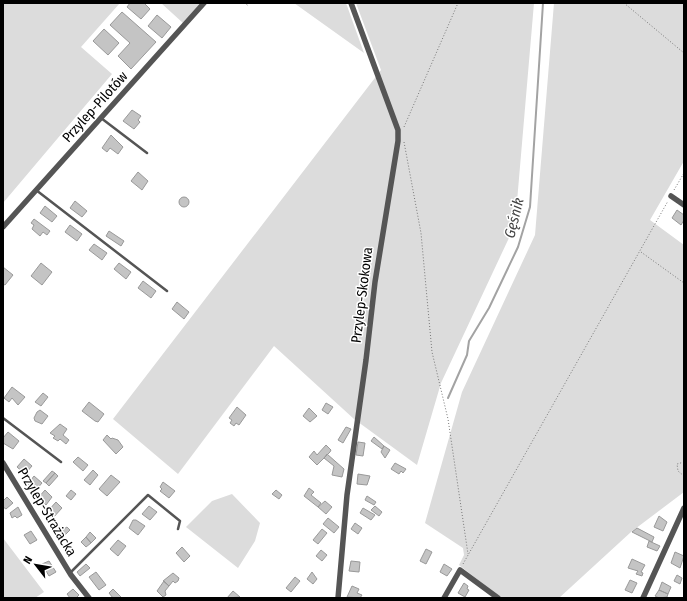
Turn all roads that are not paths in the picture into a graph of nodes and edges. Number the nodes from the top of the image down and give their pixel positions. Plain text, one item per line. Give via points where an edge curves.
1 (204, 3) edge
2 (351, 3) edge
3 (101, 118) junction
4 (147, 153) dead end
5 (36, 190) junction
6 (671, 196) road end
7 (684, 205) edge
8 (3, 227) edge
9 (167, 291) dead end
10 (3, 418) edge
11 (61, 462) dead end
12 (3, 463) edge
13 (684, 508) edge
14 (178, 529) dead end
15 (70, 574) junction
16 (89, 598) edge
17 (338, 598) edge
18 (444, 598) edge
19 (498, 598) edge
20 (643, 598) edge

1 - 3 street, Przylep-Pilotów
2 - 17 street, Przylep-Skokowa via 401,140 375,282 347,495
3 - 4 lane
3 - 5 street, Przylep-Pilotów
5 - 8 street, Przylep-Pilotów
5 - 9 lane
6 - 7 street
10 - 11 lane
12 - 15 street, Przylep-Strażacka
13 - 20 street
14 - 15 lane, Przylep-Strażacka via 180,521 148,495
15 - 16 street, Przylep-Strażacka
18 - 19 street via 460,570

